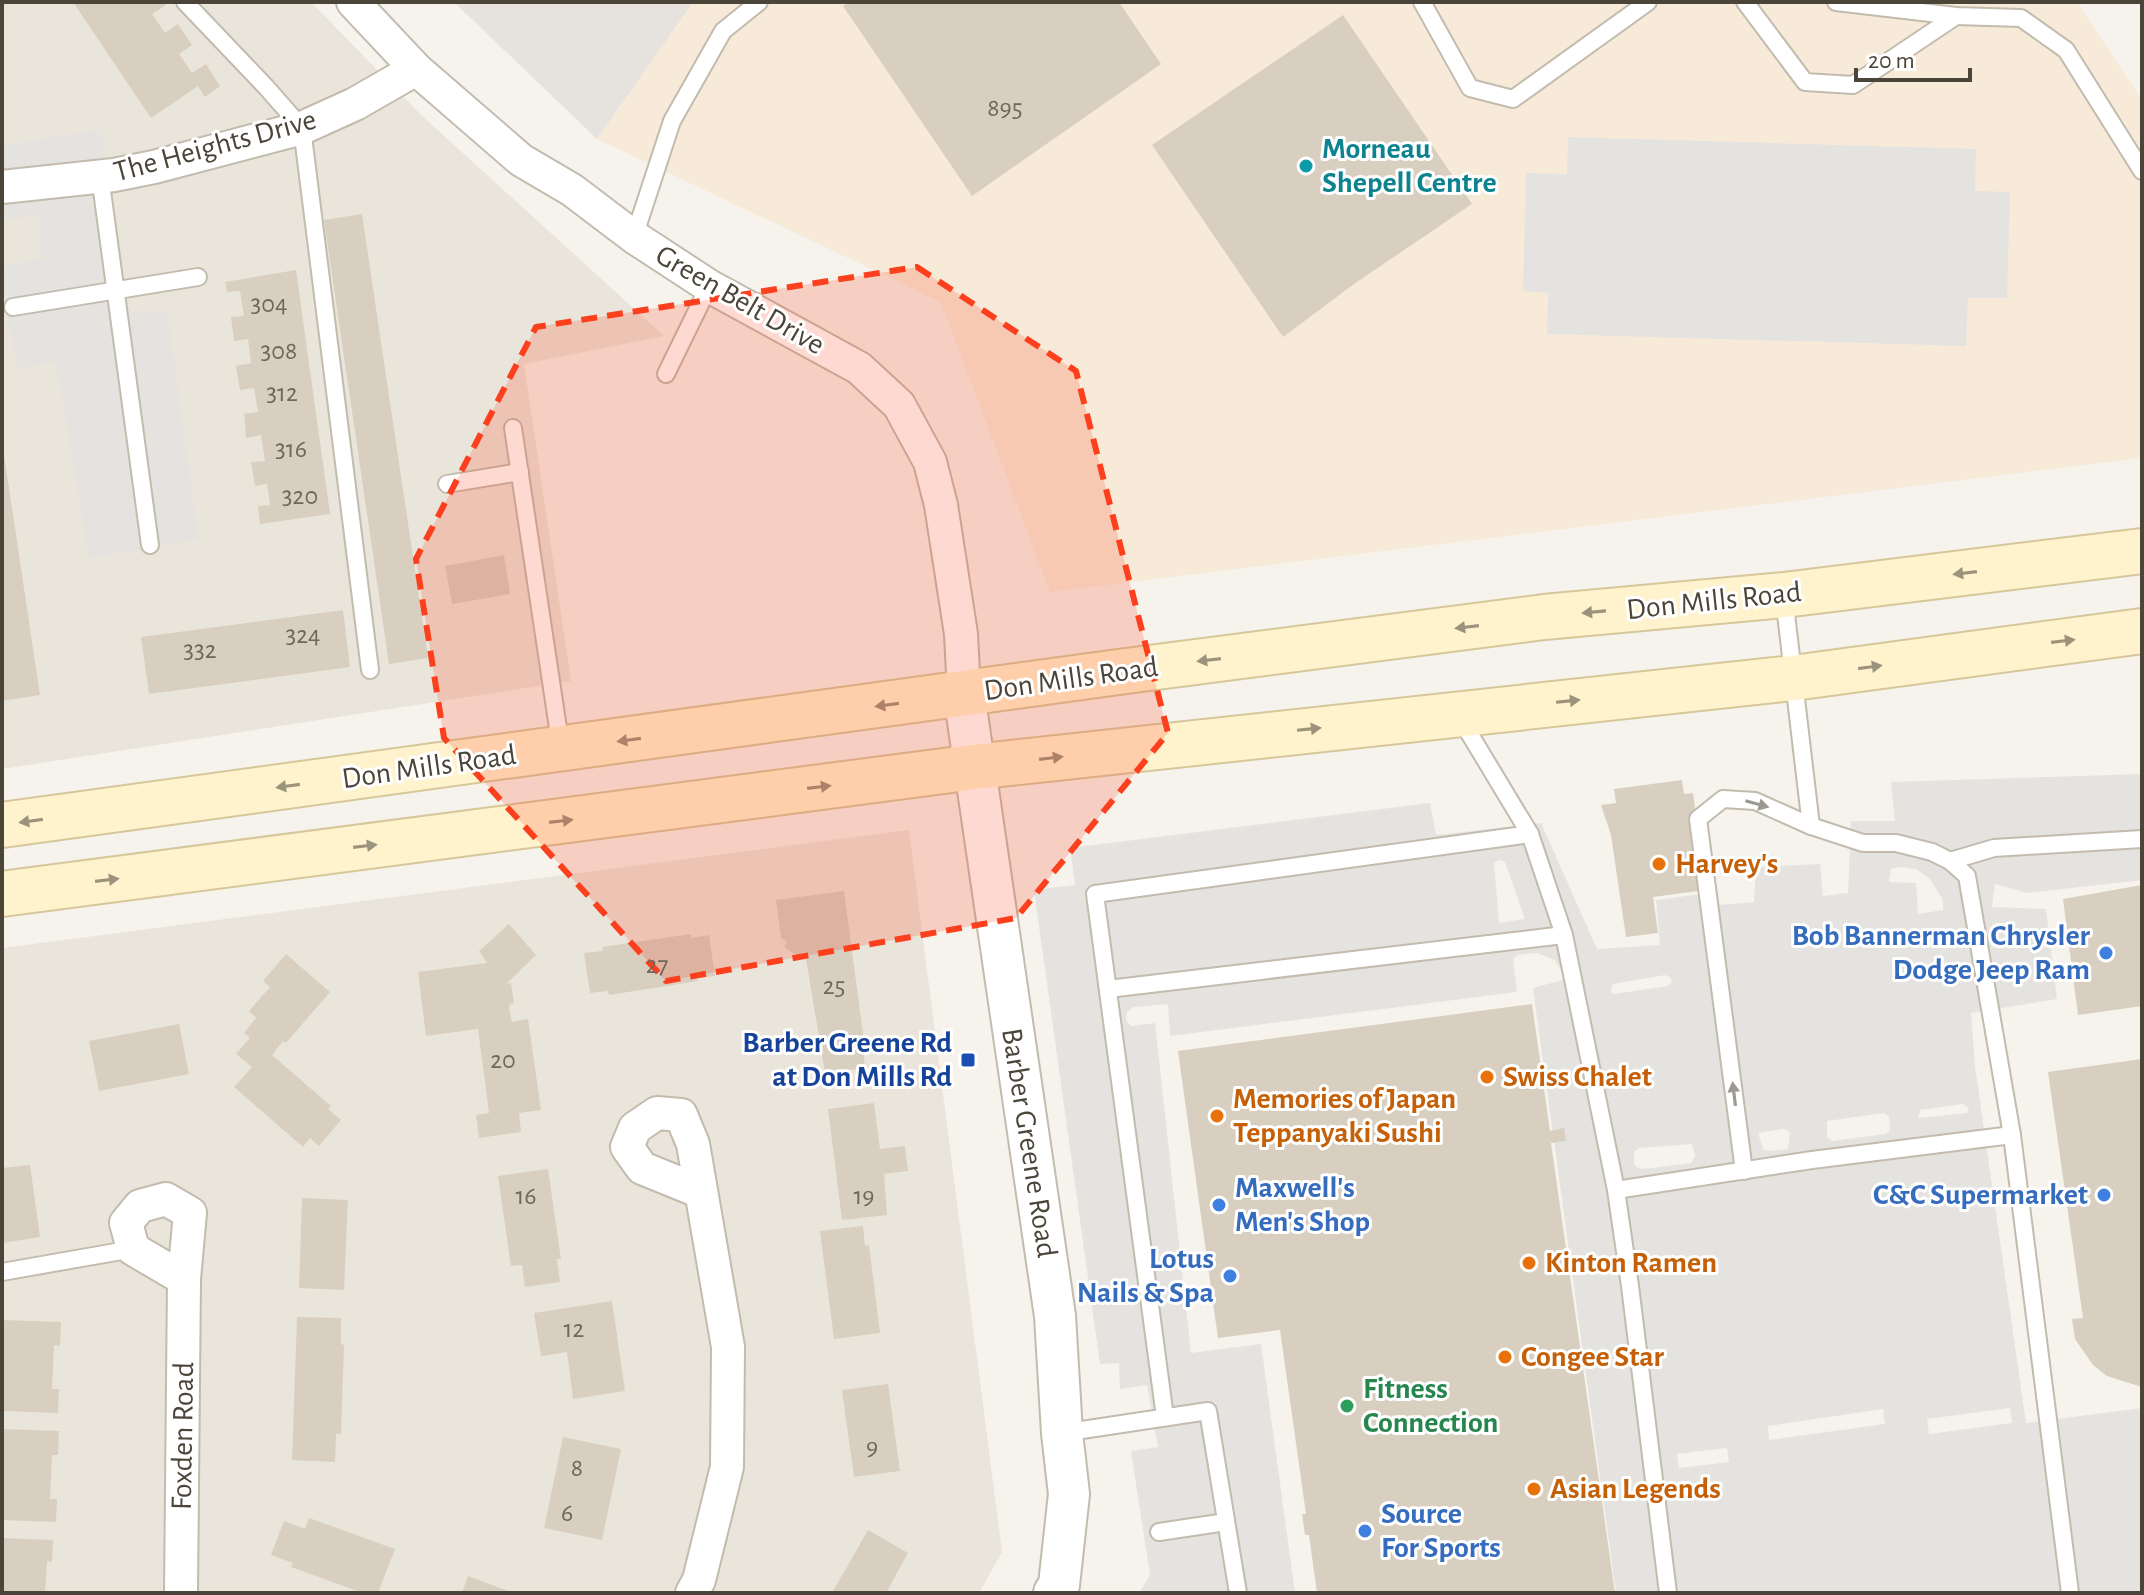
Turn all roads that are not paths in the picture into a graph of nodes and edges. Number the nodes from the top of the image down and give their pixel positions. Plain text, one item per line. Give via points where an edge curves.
1 (185, 2) edge
2 (353, 2) edge
3 (759, 2) edge
4 (1422, 2) edge
5 (1648, 2) edge
6 (1745, 2) edge
7 (1836, 2) edge
8 (1956, 16) junction
9 (416, 69) junction
10 (302, 128) junction
11 (2142, 171) edge
12 (100, 176) junction
13 (2, 187) edge
14 (634, 237) junction
15 (198, 277) dead end
16 (709, 286) junction
17 (115, 290) junction
18 (13, 307) dead end
19 (666, 374) dead end
20 (513, 428) dead end
21 (520, 472) junction
22 (447, 484) dead end
23 (150, 545) dead end
24 (2142, 551) edge
25 (1784, 595) junction
26 (2142, 631) edge
27 (370, 670) dead end
28 (1793, 678) junction
29 (964, 694) junction
30 (1458, 713) junction
31 (561, 749) junction
32 (974, 767) junction
33 (2, 825) edge
34 (1811, 826) junction
35 (1530, 834) junction
36 (2142, 839) edge
37 (1950, 861) junction
38 (2, 894) edge
39 (1564, 935) junction
40 (1108, 989) junction
41 (2012, 1135) junction
42 (1744, 1171) junction
43 (1616, 1190) junction
44 (701, 1192) dead end
45 (133, 1249) junction
46 (2, 1272) edge
47 (184, 1279) junction
48 (1165, 1417) junction
49 (1062, 1433) junction
50 (1226, 1522) junction
51 (1159, 1532) dead end
52 (181, 1593) edge
53 (692, 1593) edge
54 (1054, 1593) edge
55 (1238, 1593) edge
56 (1668, 1593) edge
57 (2070, 1593) edge

1 - 10 lane
2 - 9 street, Green Belt Drive
3 - 14 lane via 723,31 672,121
4 - 5 lane via 1470,88 1513,99
6 - 8 lane via 1805,82 1853,85
7 - 8 lane
8 - 11 lane via 2021,18 2066,50
9 - 10 street, The Heights Drive
9 - 14 street, Green Belt Drive via 521,160
10 - 12 street, The Heights Drive via 168,164
10 - 27 lane
12 - 13 street, The Heights Drive
12 - 17 lane
14 - 16 street, Green Belt Drive
15 - 17 lane
16 - 19 lane
16 - 29 street, Green Belt Drive via 859,368 899,405 930,462 941,505 961,634
17 - 18 lane
17 - 23 lane
20 - 21 lane
21 - 22 lane
21 - 31 lane
24 -> 25 main road, Don Mills Road
25 - 28 lane
25 -> 29 main road, Don Mills Road via 1544,617
28 -> 26 main road
30 -> 28 main road
28 - 34 lane
29 -> 31 main road, Don Mills Road
29 - 32 street, Barber Greene Road
32 -> 30 main road
30 - 35 lane
31 -> 33 main road, Don Mills Road
38 -> 32 main road
32 - 49 street, Barber Greene Road via 1055,1316
34 - 37 lane via 1863,843 1896,843 1932,852
42 -> 34 lane via 1698,819 1723,799 1755,801
35 - 39 lane
35 - 40 lane via 1095,894
36 - 37 lane via 1994,848
37 - 41 lane via 1967,876
39 - 40 lane
39 - 43 lane
40 - 48 lane
41 - 42 lane
41 - 57 lane
42 - 43 lane
43 - 56 lane
44 - 53 street via 728,1347 727,1467
45 - 46 lane
45 - 47 street
45 - 47 street, Foxden Road via 126,1223 140,1206 166,1199 190,1213
47 - 52 street, Foxden Road
48 - 49 lane
48 - 50 lane via 1208,1411
49 - 54 street, Barber Greene Road via 1069,1494
50 - 51 lane
50 - 55 lane

